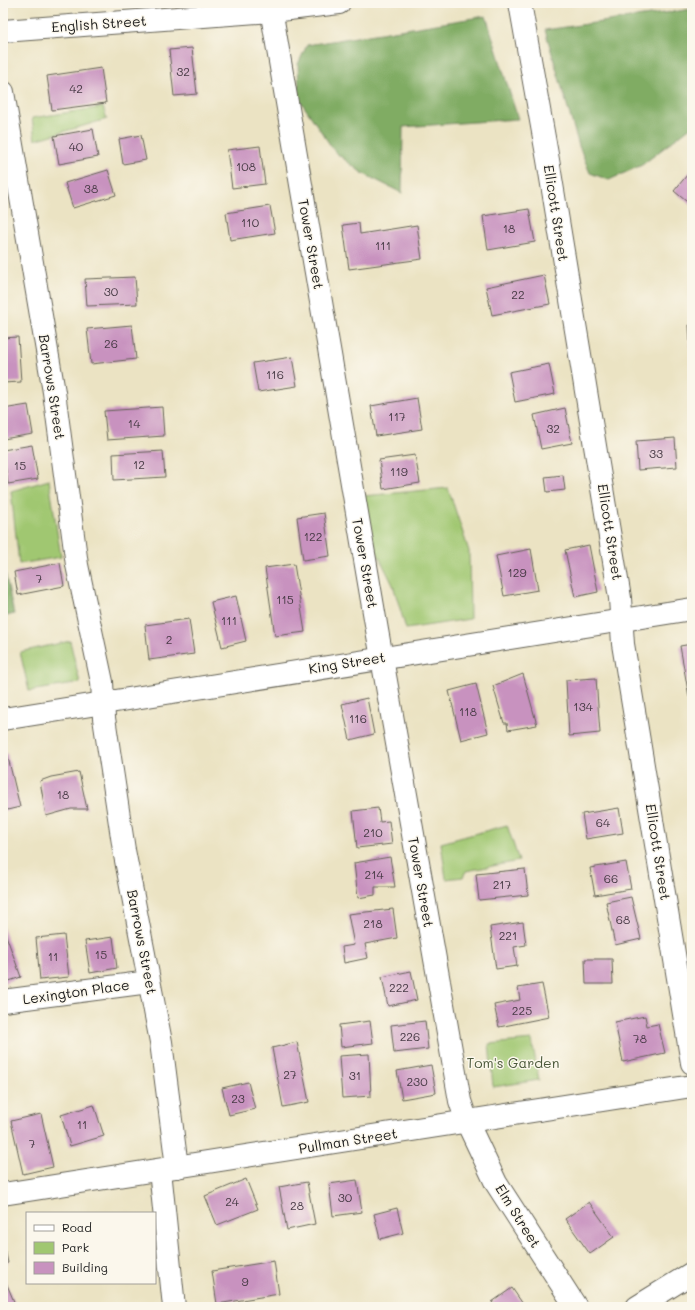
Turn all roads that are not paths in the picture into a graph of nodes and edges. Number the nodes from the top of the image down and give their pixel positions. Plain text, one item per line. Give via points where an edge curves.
1 (339, 3) edge
2 (520, 3) edge
3 (271, 7) edge
4 (3, 31) edge
5 (3, 92) edge
6 (692, 609) edge
7 (622, 620) junction
8 (382, 658) junction
9 (103, 701) junction
10 (3, 719) edge
11 (149, 982) junction
12 (3, 1001) edge
13 (692, 1063) edge
14 (692, 1086) edge
15 (466, 1122) junction
16 (168, 1169) junction
17 (3, 1194) edge
18 (692, 1273) edge
19 (174, 1307) edge
20 (576, 1307) edge
21 (637, 1307) edge

1 - 3 street, English Street
2 - 7 street, Ellicott Street
3 - 4 street, English Street
3 - 8 street, Tower Street
5 - 9 street, Barrows Street via 54,392 77,565
6 - 7 street, King Street
7 - 8 street, King Street
7 - 13 street, Ellicott Street via 625,658
8 - 9 street, King Street
8 - 15 street, Tower Street via 460,1101
9 - 10 street, King Street
9 - 11 street, Barrows Street via 124,850
11 - 12 street, Lexington Place
11 - 16 street, Barrows Street via 161,1042
14 - 15 street, Pullman Street
15 - 16 street, Pullman Street
15 - 20 street, Elm Street via 496,1183
16 - 17 street, Pullman Street
16 - 19 street, Barrows Street
18 - 21 street

